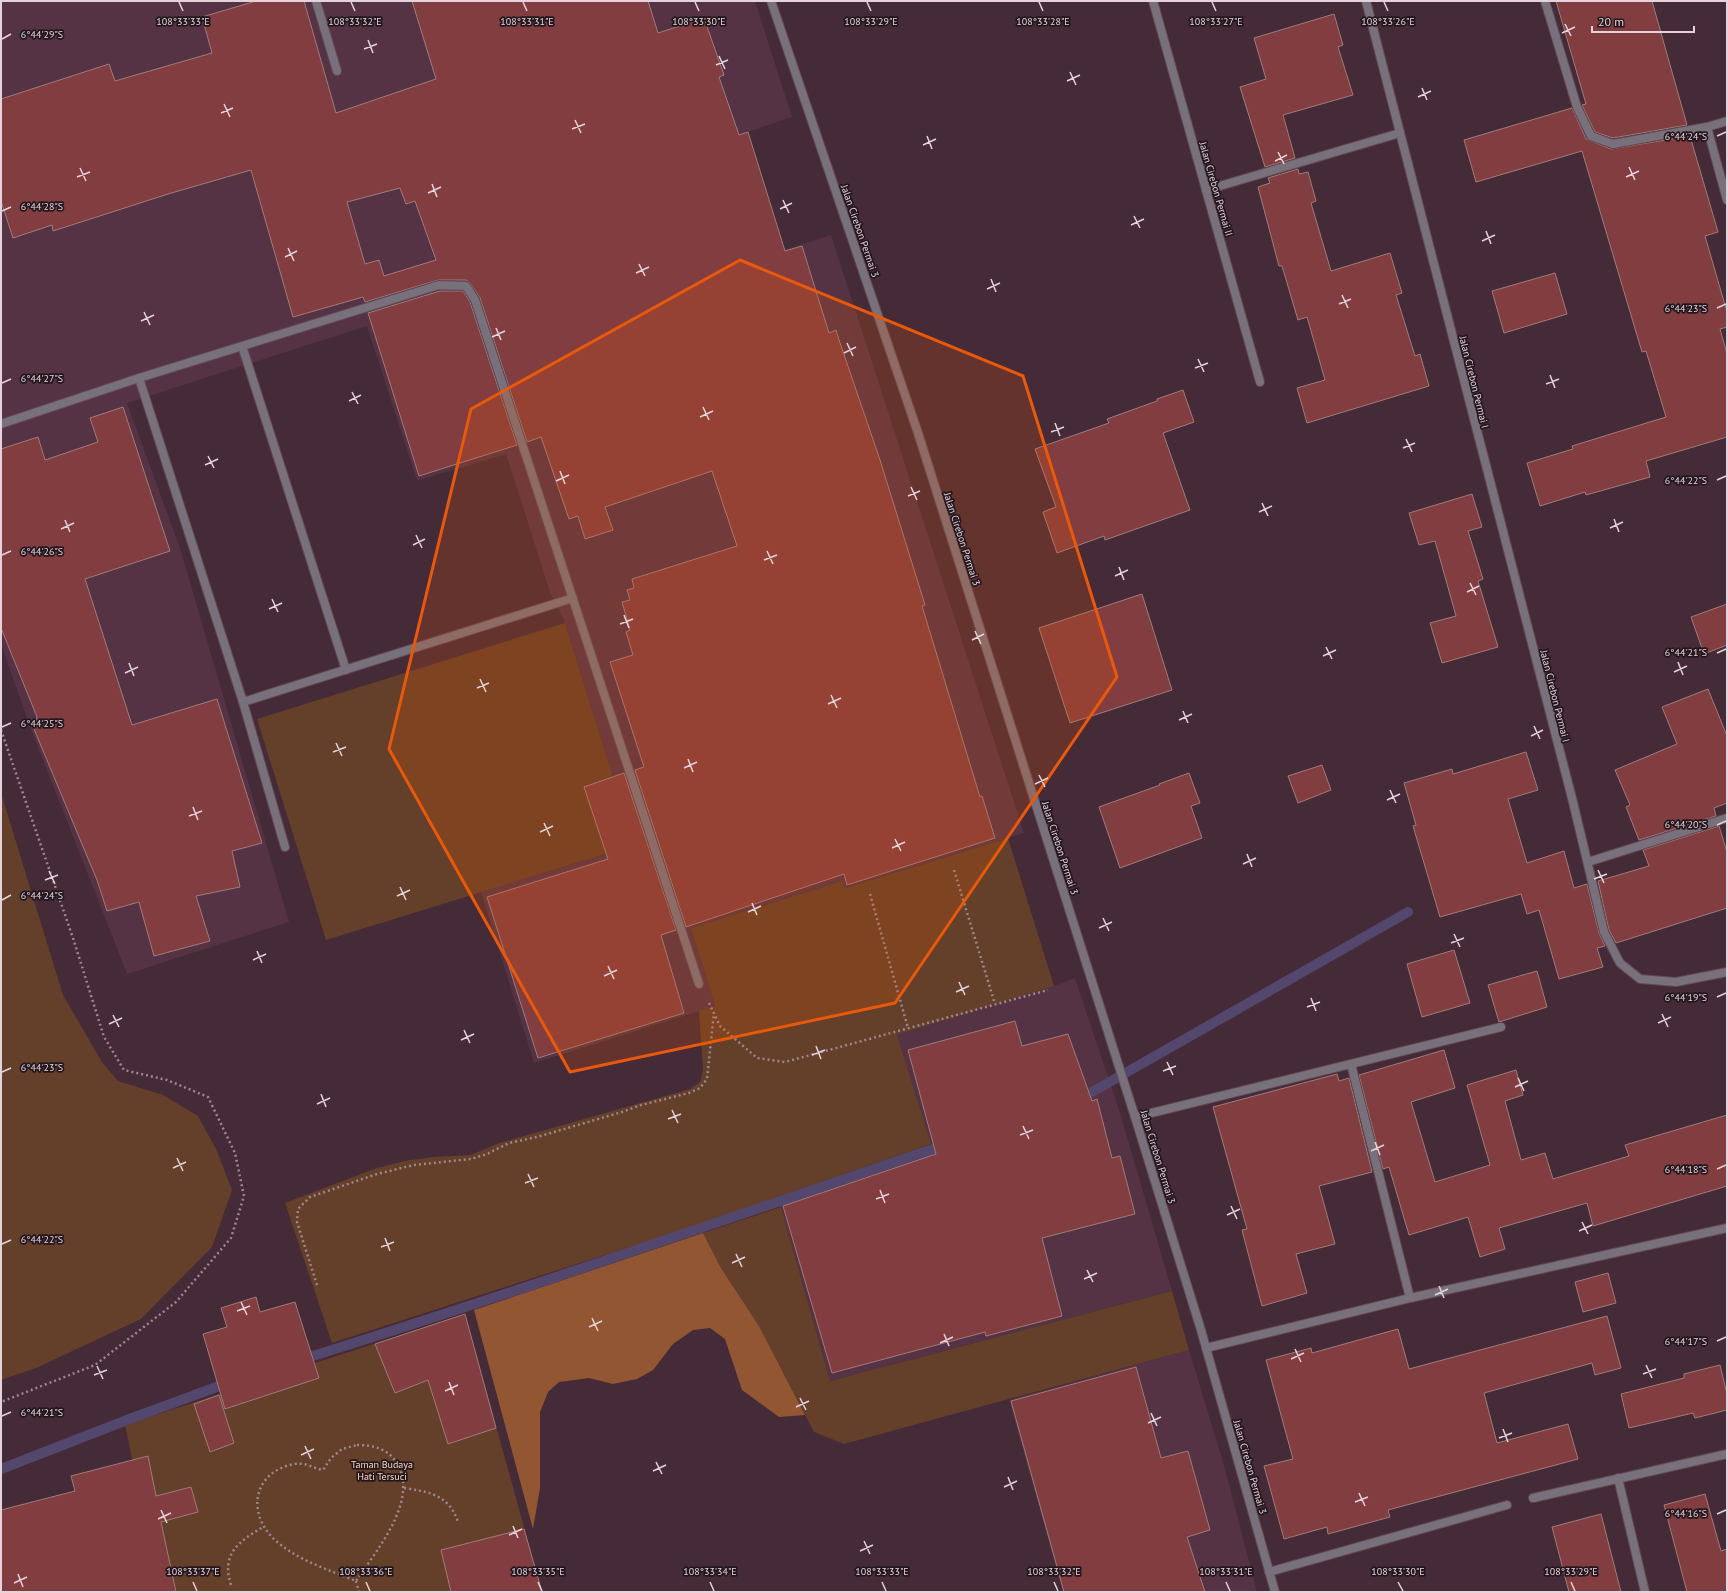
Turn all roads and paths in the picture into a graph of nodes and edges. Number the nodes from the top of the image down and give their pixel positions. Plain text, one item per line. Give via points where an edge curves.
1 (316, 1) edge
2 (771, 1) edge
3 (1153, 1) edge
4 (1366, 1) edge
5 (1545, 1) edge
6 (337, 71) dead end
7 (1727, 121) edge
8 (1707, 127) junction
9 (1400, 134) junction
10 (1206, 190) junction
11 (1727, 200) edge
12 (242, 346) junction
13 (139, 378) junction
14 (1260, 382) dead end
15 (1, 424) edge
16 (573, 598) junction
17 (346, 670) junction
18 (244, 702) junction
19 (1, 730) edge
20 (1727, 818) edge
21 (285, 847) dead end
22 (1588, 862) junction
23 (954, 870) dead end
24 (870, 894) dead end
25 (1727, 972) edge
26 (699, 984) joint
27 (1048, 990) dead end
28 (995, 1004) junction
29 (714, 1013) junction
30 (1501, 1027) dead end
31 (908, 1028) junction
32 (1351, 1064) junction
33 (1135, 1117) junction
34 (1727, 1228) edge
35 (316, 1285) dead end
36 (1410, 1298) junction
37 (1206, 1348) junction
38 (1, 1402) edge
39 (1727, 1454) edge
40 (1618, 1478) junction
41 (404, 1488) junction
42 (1532, 1498) dead end
43 (1507, 1505) dead end
44 (458, 1522) dead end
45 (263, 1527) junction
46 (1269, 1572) junction
47 (356, 1581) junction
48 (231, 1585) dead end
49 (359, 1592) edge
50 (1275, 1592) edge
51 (1645, 1592) edge

1 - 6 street
2 - 33 street, Jalan Cirebon Permai 3 via 918,433
3 - 10 street, Jalan Cirebon Permai II
4 - 9 street, Jalan Cirebon Permai I
5 - 8 street via 1577,107 1591,136 1613,144
7 - 8 street
8 - 11 street
9 - 10 street
9 - 22 street, Jalan Cirebon Permai I
10 - 14 street, Jalan Cirebon Permai II
12 - 13 street
12 - 16 street via 439,285 466,286 475,300
12 - 17 street
13 - 15 street
13 - 18 street
16 - 17 street
16 - 26 street
17 - 18 street
18 - 21 street
19 - 38 path via 74,938 104,1037 124,1070 167,1080 208,1097 235,1153 244,1196 231,1238 176,1302 95,1364
20 - 22 street
22 - 25 street, Jalan Cirebon Permai I via 1604,932 1620,963 1640,979 1676,982
23 - 28 path
24 - 31 path
26 - 29 path
27 - 28 path
28 - 31 path
29 - 31 path via 720,1026 757,1058 785,1062
29 - 35 path via 707,1079 700,1088 509,1143 472,1159 414,1165 376,1174 310,1197 298,1209 297,1222
30 - 32 street
32 - 33 street
32 - 36 street
33 - 37 street, Jalan Cirebon Permai 3
34 - 36 street
36 - 37 street
37 - 46 street, Jalan Cirebon Permai 3
39 - 40 street
40 - 42 street
40 - 51 street
41 - 44 path via 441,1498 455,1512
41 - 45 path via 403,1474 396,1461 385,1451 372,1445 356,1445 342,1449 331,1458 323,1470 310,1464 295,1463 281,1467 269,1476 261,1488 257,1502 258,1517
41 - 47 path via 398,1514 390,1530
43 - 46 street
45 - 47 path via 285,1548
45 - 48 path via 239,1543 229,1557 228,1575
46 - 50 street, Jalan Cirebon Permai 3
47 - 49 path

